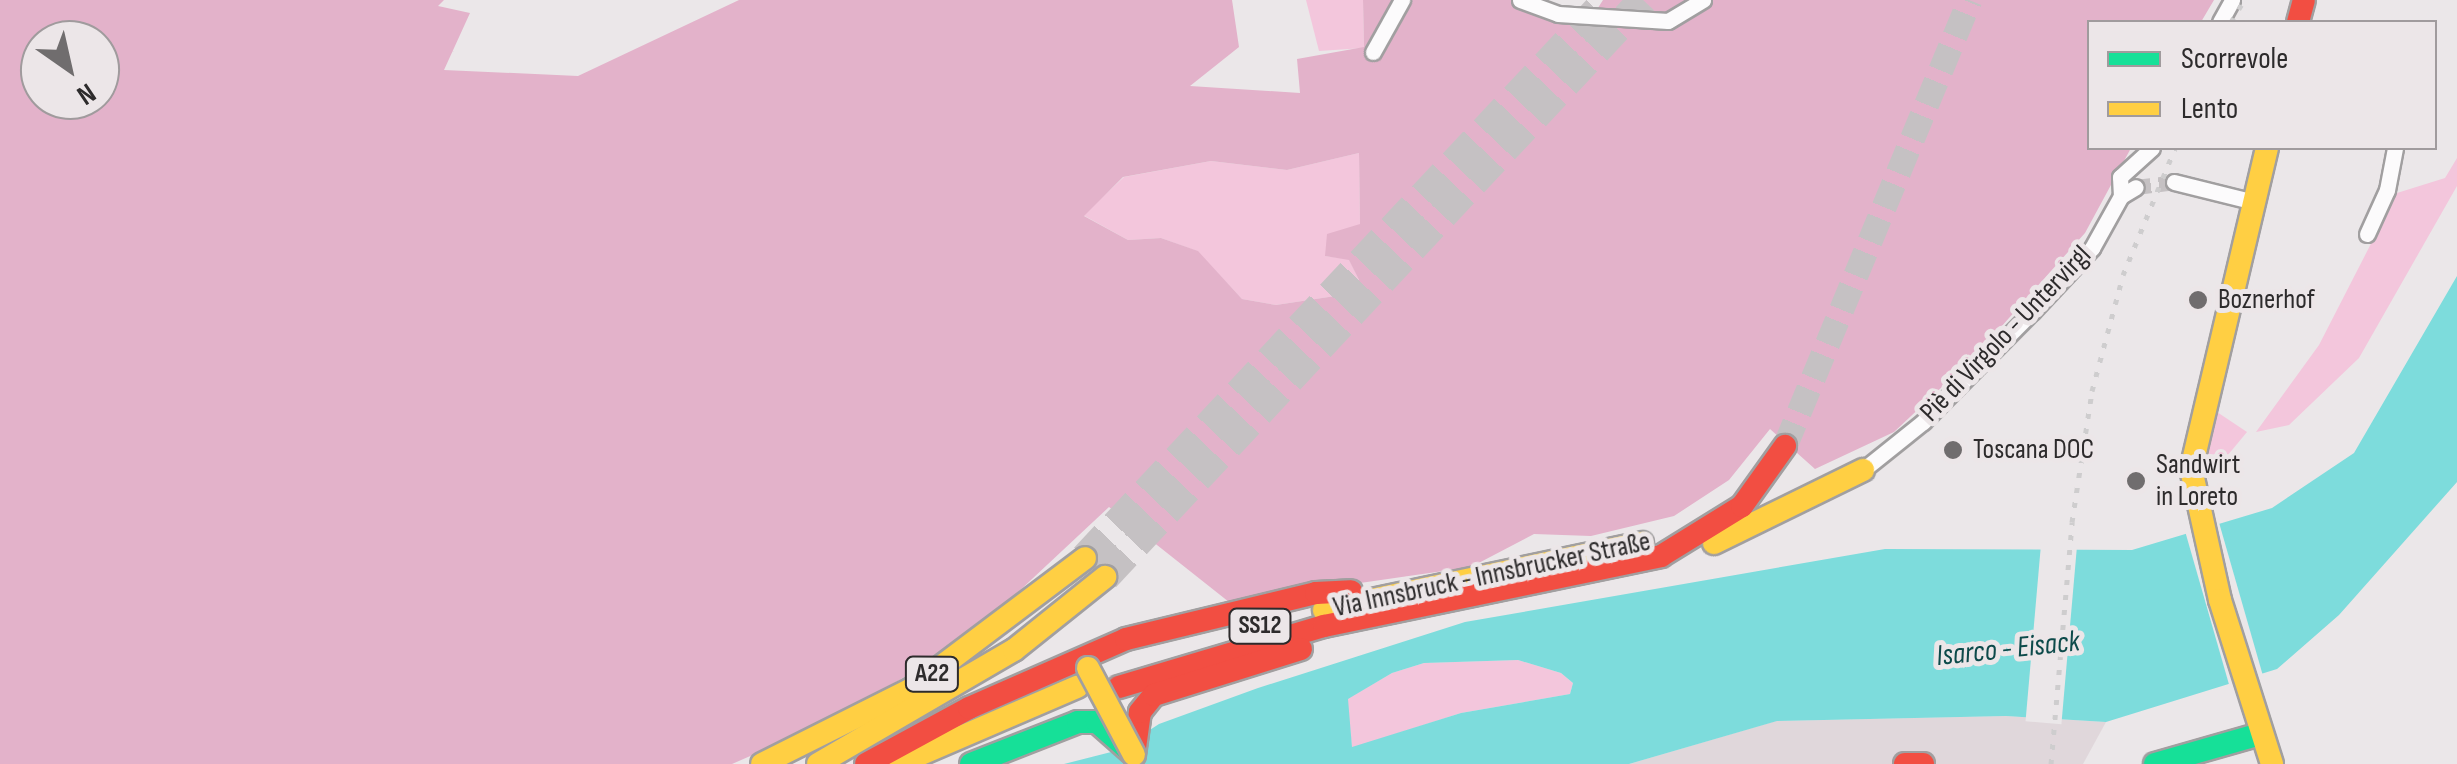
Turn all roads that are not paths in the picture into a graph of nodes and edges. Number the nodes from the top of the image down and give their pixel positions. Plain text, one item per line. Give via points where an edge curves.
1 (1402, 0) edge
2 (1520, 0) edge
3 (1703, 0) edge
4 (1373, 52) dead end
5 (2150, 150) edge
6 (2267, 150) edge
7 (2396, 150) edge
8 (2174, 182) tunnel mouth
9 (2136, 188) tunnel mouth
10 (2121, 196) junction
11 (2255, 202) junction
12 (2367, 234) dead end
13 (1785, 446) tunnel mouth
14 (1863, 470) joint
15 (1701, 532) junction
16 (1661, 556) junction
17 (1086, 558) tunnel mouth
18 (1104, 577) tunnel mouth
19 (1412, 588) junction
20 (1454, 601) junction
21 (1083, 679) junction
22 (2265, 753) edge
23 (1137, 759) edge
24 (762, 764) edge
25 (818, 764) edge
26 (866, 764) edge
27 (898, 764) edge
28 (931, 764) edge
29 (970, 764) edge
30 (1905, 764) edge
31 (1923, 764) edge
32 (2155, 764) edge

1 - 4 street
2 - 3 street via 1558,14 1668,21
5 - 10 street, Piè di Virgolo - Untervirgl via 2120,177
6 - 11 main road
7 - 12 street
8 - 11 street
9 - 10 street
10 - 14 street, Piè di Virgolo - Untervirgl via 2092,248 2032,312 1923,422
11 - 22 main road via 2193,443 2194,504
13 - 15 main road, Via Innsbruck - Innsbrucker Straße / SS12 via 1742,506
14 - 16 main road via 1712,544
15 - 16 main road, Via Innsbruck - Innsbrucker Straße / SS12
15 - 19 main road, Via Innsbruck - Innsbrucker Straße / SS12
16 - 20 main road, Via Innsbruck - Innsbrucker Straße / SS12
17 - 24 main road, A22 via 910,690
18 - 25 main road, A22 via 1014,650
19 - 20 main road, Via Innsbruck - Innsbrucker Straße / SS12 via 1217,637 1116,680
19 - 21 main road via 1316,594 1126,639
20 - 23 main road via 1162,692 1140,712
21 - 23 main road, bridge
21 - 26 main road via 969,708
21 - 27 main road
21 - 28 main road
22 - 32 main road
23 - 29 main road via 1097,722
30 - 31 main road

